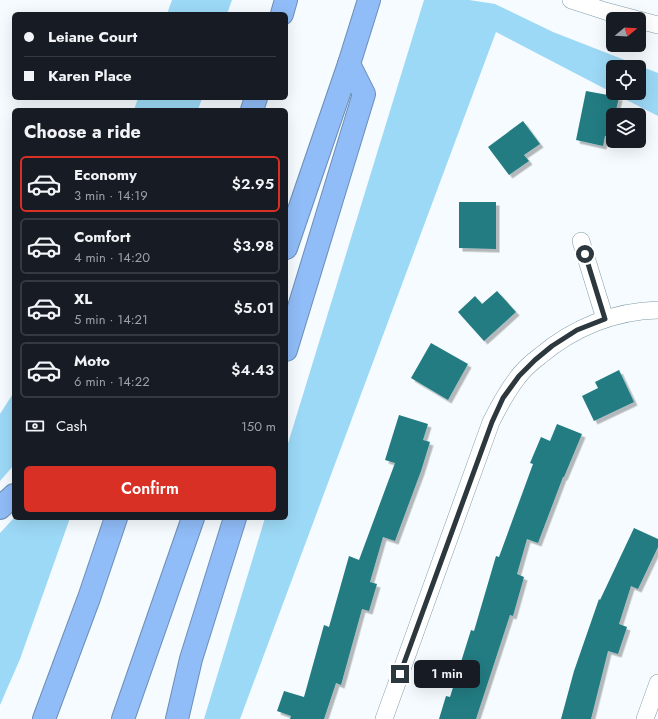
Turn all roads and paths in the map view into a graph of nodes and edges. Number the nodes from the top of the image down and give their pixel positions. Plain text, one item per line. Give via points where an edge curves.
1 (286, 0) edge
2 (571, 0) edge
3 (366, 9) edge
4 (283, 12) edge
5 (610, 12) edge
6 (646, 22) edge
7 (658, 25) edge
8 (349, 64) junction
9 (581, 241) dead end
10 (288, 242) edge
11 (658, 310) edge
12 (605, 319) junction
13 (288, 343) edge
14 (12, 497) edge
15 (0, 508) edge
16 (115, 520) edge
17 (192, 520) edge
18 (234, 520) edge
19 (658, 683) edge
20 (44, 719) edge
21 (123, 719) edge
22 (176, 719) edge
23 (384, 719) edge
24 (645, 719) edge

1 - 4 highway
2 - 5 street
3 - 8 highway
6 - 7 street
8 - 10 highway
8 - 13 highway via 364,94
9 - 12 street
11 - 12 street
12 - 23 street via 577,330 552,346 519,376 503,398
14 - 15 highway
16 - 20 highway
17 - 21 highway
18 - 22 highway via 191,659
19 - 24 street

